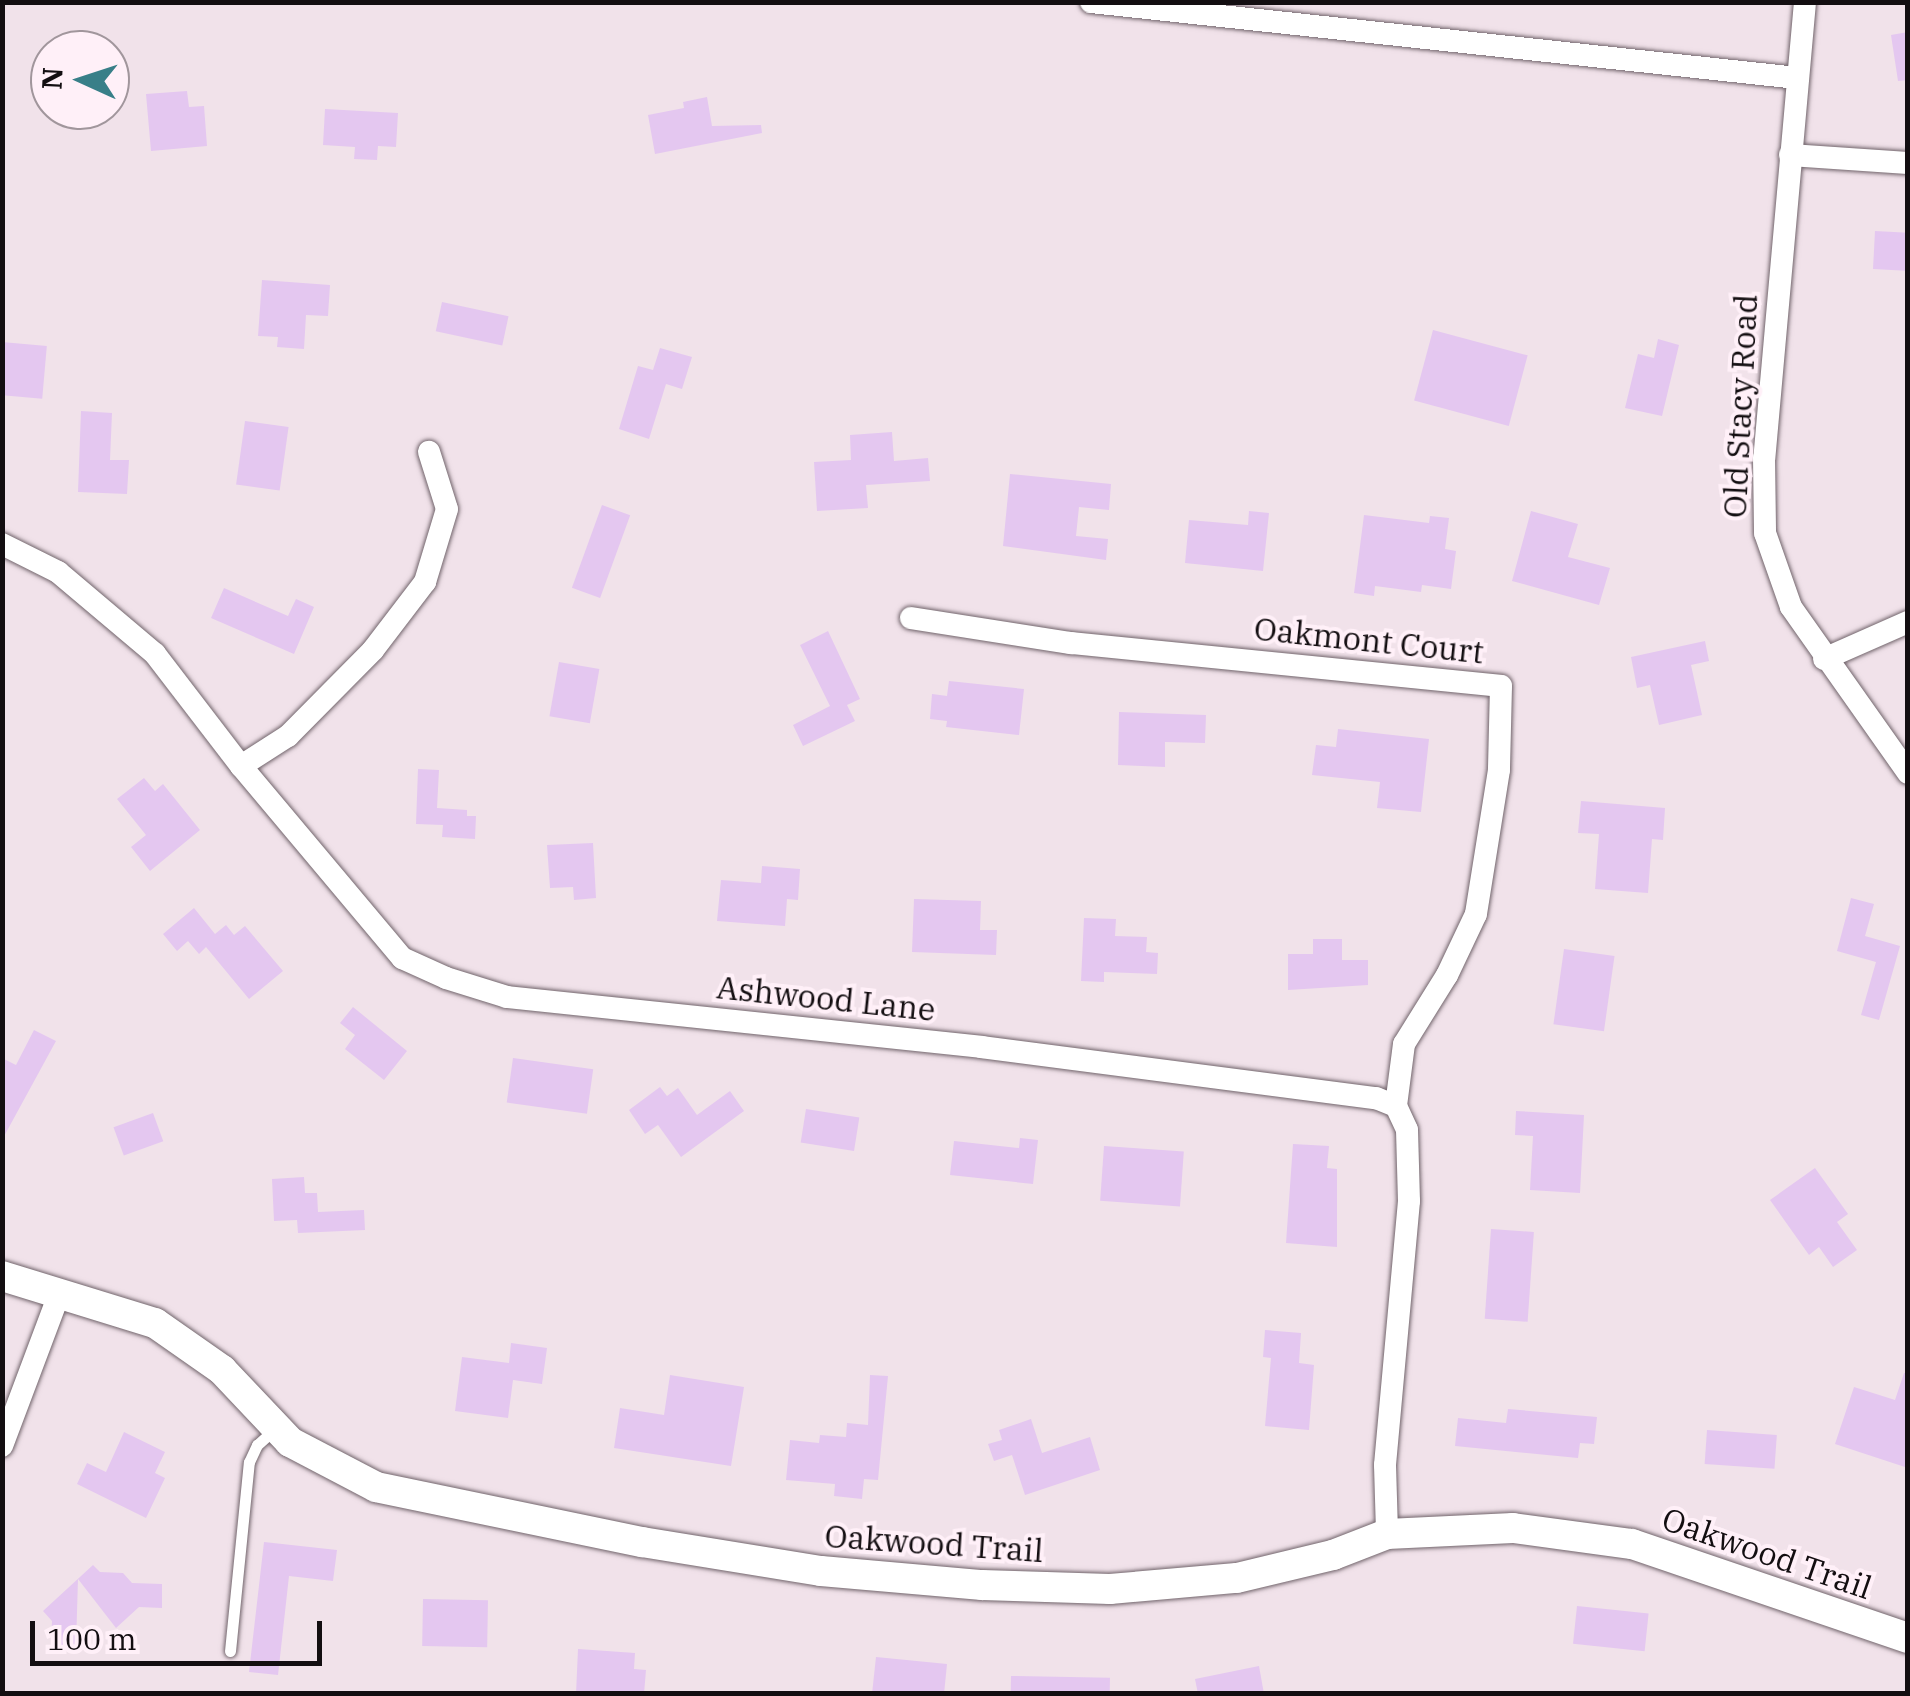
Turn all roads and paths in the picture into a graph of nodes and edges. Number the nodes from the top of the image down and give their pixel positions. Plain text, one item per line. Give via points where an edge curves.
1 (1091, 2) edge
2 (1805, 2) edge
3 (1798, 78) junction
4 (1790, 155) junction
5 (1908, 163) edge
6 (429, 452) dead end
7 (2, 544) edge
8 (912, 618) dead end
9 (1908, 622) edge
10 (1824, 659) junction
11 (241, 766) junction
12 (1908, 773) edge
13 (1396, 1106) junction
14 (2, 1276) edge
15 (59, 1294) junction
16 (276, 1428) junction
17 (2, 1446) edge
18 (1386, 1534) junction
19 (1908, 1638) edge
20 (230, 1651) dead end

1 - 3 street
2 - 3 street, Old Stacy Road
3 - 4 street, Old Stacy Road
4 - 5 street
4 - 10 street, Old Stacy Road via 1764,458 1765,533 1790,607
6 - 11 street via 447,508 426,582 373,650 288,736
7 - 11 street, Ashwood Lane via 58,572 113,614 155,654
8 - 13 street, Oakmont Court via 1071,643 1501,686 1499,770 1476,914 1404,1044
9 - 10 street
10 - 12 street, Old Stacy Road
11 - 13 street, Ashwood Lane via 402,958 506,997 981,1047 1376,1098
13 - 18 street via 1407,1130 1408,1201 1385,1465
14 - 15 street, Oakwood Trail
15 - 16 street, Oakwood Trail via 169,1331 222,1370
15 - 17 street
16 - 18 street, Oakwood Trail via 376,1487 820,1571 1110,1589 1237,1578 1332,1556
16 - 20 lane via 249,1462
18 - 19 street, Oakwood Trail via 1513,1528 1632,1544

